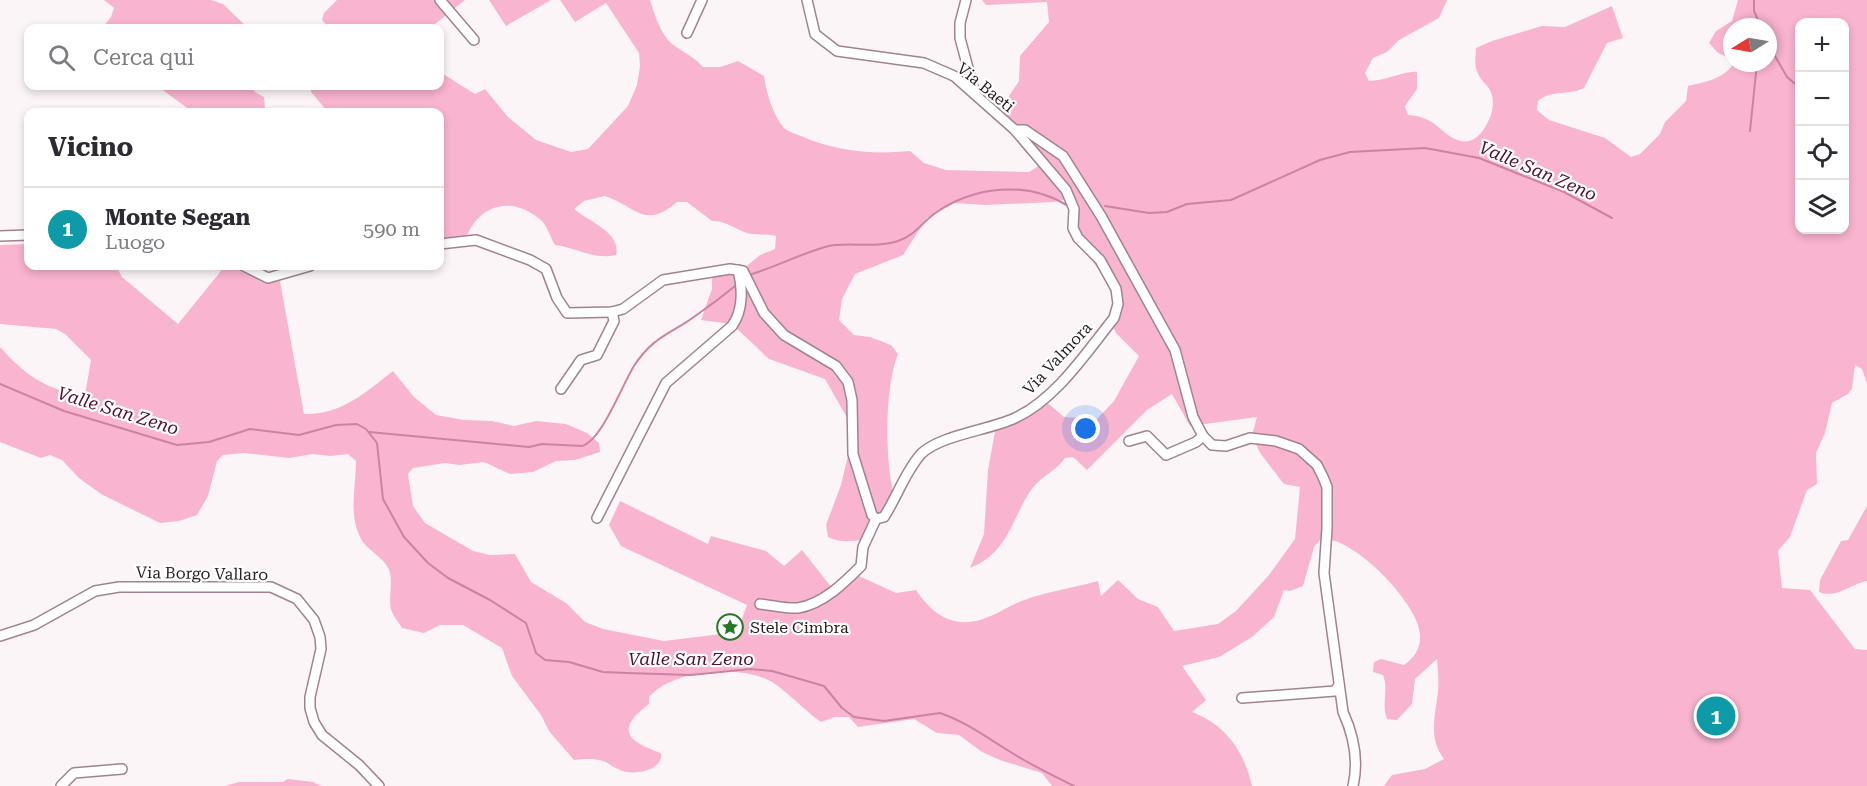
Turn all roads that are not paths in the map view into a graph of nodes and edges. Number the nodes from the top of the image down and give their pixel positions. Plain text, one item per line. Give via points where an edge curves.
1 (440, 0) edge
2 (702, 0) edge
3 (807, 0) edge
4 (966, 0) edge
5 (687, 33) dead end
6 (474, 40) dead end
7 (975, 94) junction
8 (1015, 130) junction
9 (24, 235) edge
10 (0, 236) edge
11 (444, 244) edge
12 (252, 270) edge
13 (296, 270) edge
14 (738, 270) junction
15 (612, 312) junction
16 (561, 389) dead end
17 (1203, 436) junction
18 (1129, 441) dead end
19 (597, 518) dead end
20 (876, 519) junction
21 (760, 604) dead end
22 (0, 636) edge
23 (1340, 685) junction
24 (1242, 698) dead end
25 (122, 769) dead end
26 (61, 786) edge
27 (379, 786) edge
28 (1353, 786) edge

1 - 6 street
2 - 5 street
3 - 7 street, Via Baeti via 815,34 837,51 924,63 954,76
4 - 7 street via 960,38
7 - 8 street, Via Baeti
8 - 17 street, Via Baeti via 1025,130 1064,156 1175,350 1193,417
8 - 20 street, Via Valmora via 1066,190 1074,208 1073,228 1078,238 1100,260 1116,289 1118,304 1114,318 1037,404 1017,418 945,441 922,454 884,517
9 - 10 street
11 - 15 street via 476,240 546,269 567,313
12 - 13 street via 268,278
14 - 15 street via 663,280
14 - 19 street via 739,317 666,383
14 - 20 street via 747,276 764,313 784,335 836,366 848,382 853,454
15 - 16 street via 614,321 597,355 581,360
17 - 18 street via 1166,455 1147,436
17 - 23 street via 1212,445 1226,446 1250,438 1276,441 1299,449 1320,471 1327,488 1324,573
20 - 21 street, Via Valmora via 863,547 861,566 839,587 796,608
22 - 27 street, Via Borgo Vallaro via 43,620 95,591 119,587 271,587 304,606 320,637 310,708 321,735
23 - 24 street via 1335,691
23 - 28 street via 1343,712 1358,763
25 - 26 street via 74,772

